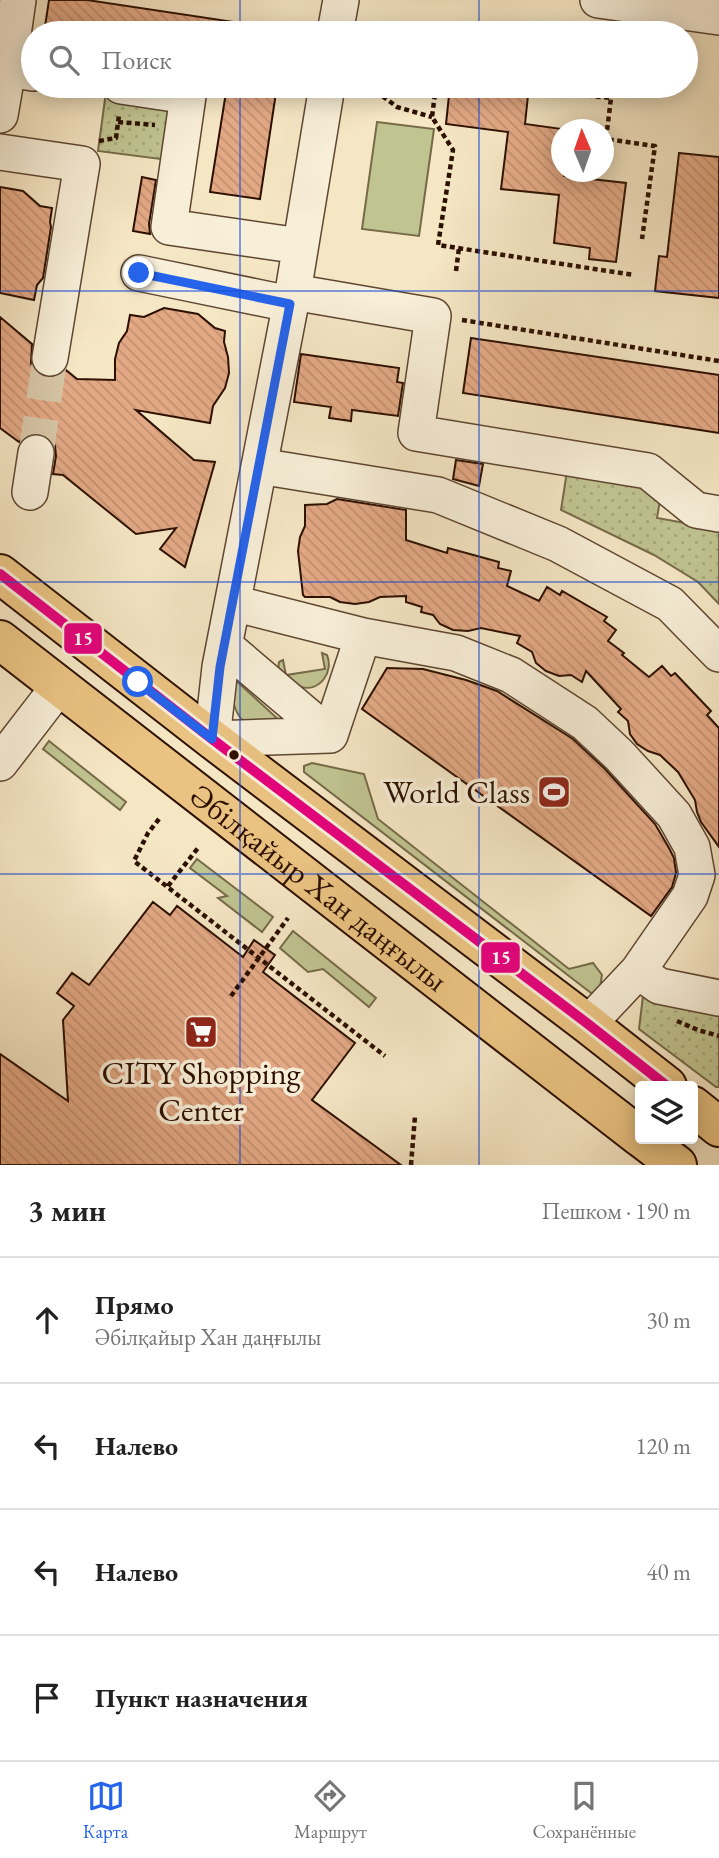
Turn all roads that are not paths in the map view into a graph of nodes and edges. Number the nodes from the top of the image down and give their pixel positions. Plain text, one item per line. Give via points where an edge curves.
1 (18, 0) edge
2 (341, 0) edge
3 (598, 0) edge
4 (719, 17) edge
5 (337, 21) edge
6 (20, 71) edge
7 (188, 98) edge
8 (325, 98) edge
9 (0, 115) edge
10 (0, 152) edge
11 (300, 246) junction
12 (139, 273) dead end
13 (292, 298) junction
14 (50, 358) tunnel mouth
15 (36, 453) tunnel mouth
16 (259, 466) junction
17 (30, 492) dead end
18 (719, 514) edge
19 (0, 574) edge
20 (233, 603) junction
21 (363, 636) junction
22 (0, 640) edge
23 (225, 646) junction
24 (719, 654) edge
25 (60, 685) junction
26 (330, 735) junction
27 (212, 739) junction
28 (0, 763) edge
29 (638, 971) junction
30 (719, 998) edge
31 (588, 1024) junction
32 (552, 1068) junction
33 (661, 1081) edge
34 (719, 1104) edge
35 (698, 1105) edge
36 (698, 1109) edge
37 (719, 1128) edge
38 (635, 1133) edge
39 (650, 1144) edge
40 (677, 1165) edge

1 - 6 street
2 - 5 street
3 - 4 street
6 - 9 street
7 - 11 street via 169,227
8 - 11 street
10 - 14 street via 82,164
11 - 13 street
12 - 13 street
13 - 16 street
13 - 18 street via 433,316 416,433 648,471 696,510
15 - 17 street
16 - 20 street
16 - 24 street via 439,495 558,544 670,604
19 - 27 main road, Әбілқайыр Хан даңғылы
20 - 21 street
20 - 23 street
21 - 26 street
21 - 29 street via 456,653 511,675 584,723 674,815 692,847 697,875 690,896
22 - 25 main road, Әбілқайыр Хан даңғылы
23 - 26 street
23 - 27 street
25 - 28 street
25 - 32 main road, Әбілқайыр Хан даңғылы
26 - 27 street
27 - 31 main road, Әбілқайыр Хан даңғылы
29 - 30 street via 659,986
29 - 31 street
31 - 32 main road
31 - 33 main road, Әбілқайыр Хан даңғылы
32 - 38 main road, Әбілқайыр Хан даңғылы
34 - 35 main road
36 - 37 main road
39 - 40 main road, Әбілқайыр Хан даңғылы

